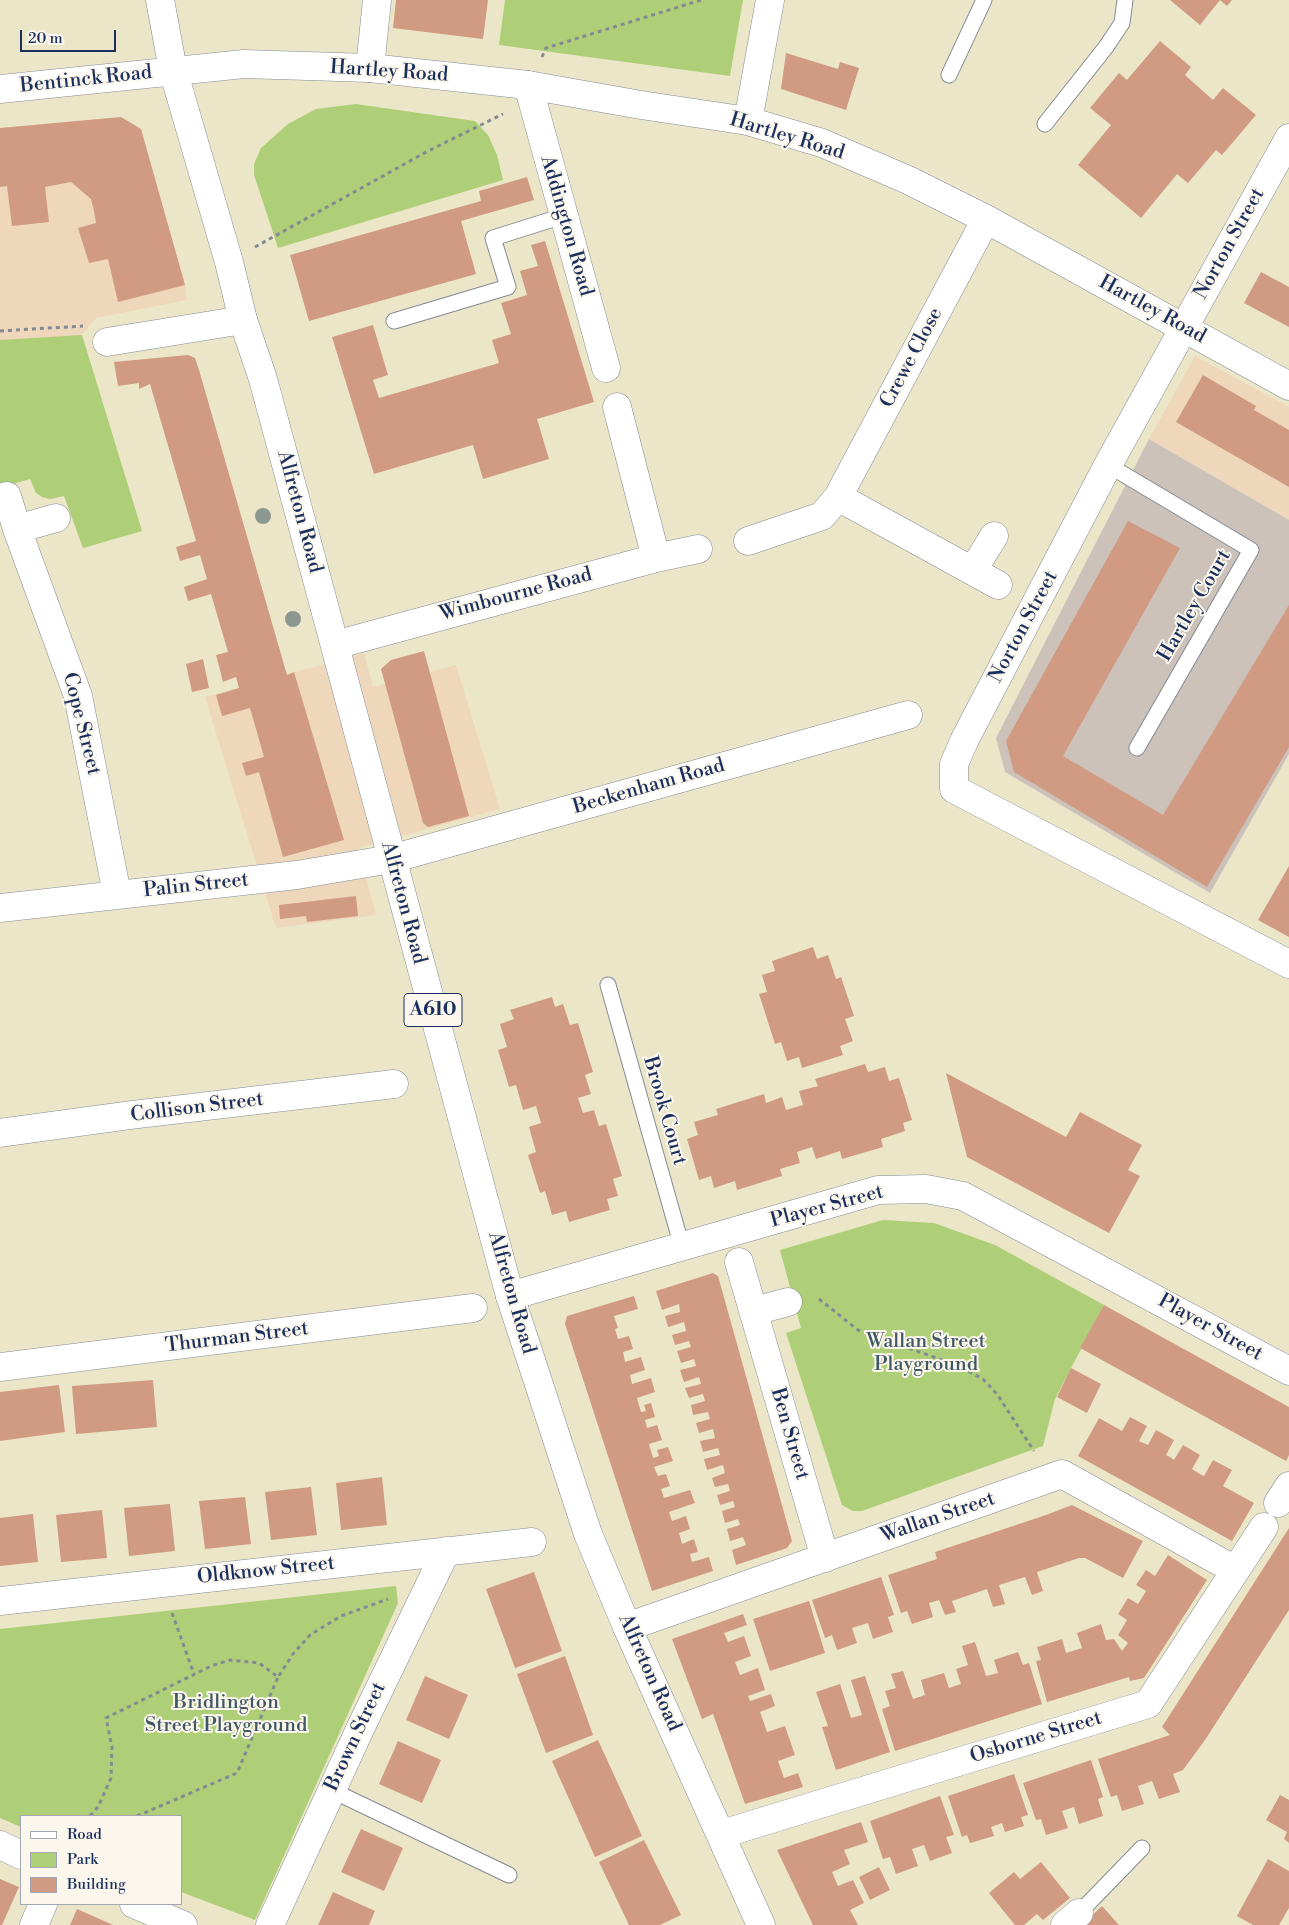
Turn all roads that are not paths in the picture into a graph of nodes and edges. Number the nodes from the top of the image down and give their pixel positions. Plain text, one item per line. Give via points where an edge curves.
1 (160, 0) edge
2 (377, 0) edge
3 (770, 0) edge
4 (984, 0) edge
5 (1125, 0) edge
6 (370, 68) junction
7 (172, 70) junction
8 (950, 75) dead end
9 (0, 89) edge
10 (530, 92) junction
11 (748, 121) junction
12 (1045, 124) dead end
13 (1289, 138) edge
14 (563, 216) junction
15 (986, 218) junction
16 (244, 320) junction
17 (394, 321) dead end
18 (1184, 328) junction
19 (106, 342) road end
20 (606, 368) dead end
21 (1289, 386) edge
22 (617, 407) dead end
23 (1108, 465) junction
24 (7, 496) dead end
25 (838, 497) junction
26 (56, 518) dead end
27 (17, 529) junction
28 (994, 536) dead end
29 (748, 541) dead end
30 (698, 549) dead end
31 (656, 558) junction
32 (973, 570) junction
33 (998, 585) dead end
34 (335, 645) junction
35 (908, 715) dead end
36 (1137, 748) dead end
37 (391, 859) junction
38 (117, 894) junction
39 (0, 908) edge
40 (1289, 964) edge
41 (608, 985) dead end
42 (394, 1084) dead end
43 (0, 1133) edge
44 (682, 1247) junction
45 (739, 1262) dead end
46 (510, 1296) junction
47 (788, 1302) dead end
48 (473, 1308) dead end
49 (754, 1311) junction
50 (0, 1367) edge
51 (1289, 1371) edge
52 (1264, 1527) dead end
53 (532, 1542) dead end
54 (446, 1551) junction
55 (825, 1558) junction
56 (1235, 1570) junction
57 (0, 1601) edge
58 (627, 1627) junction
59 (331, 1790) junction
60 (722, 1834) junction
61 (0, 1845) edge
62 (1142, 1848) dead end
63 (20, 1854) edge
64 (509, 1875) dead end
65 (43, 1905) edge
66 (136, 1905) edge
67 (1072, 1919) edge
68 (34, 1925) edge
69 (182, 1925) edge
70 (270, 1925) edge
71 (761, 1925) edge

1 - 7 street, Alfreton Road / A610
2 - 6 street
3 - 11 street
4 - 8 lane
5 - 12 lane via 1122,23
6 - 7 street, Hartley Road via 244,64
6 - 10 street, Hartley Road
7 - 9 street, Bentinck Road
7 - 16 street, Alfreton Road / A610
10 - 11 street, Hartley Road
10 - 14 street, Addington Road
11 - 15 street, Hartley Road via 822,143
13 - 18 street, Norton Street
14 - 17 lane via 493,238 508,288
14 - 20 street, Addington Road
15 - 18 street, Hartley Road
15 - 25 street, Crewe Close
16 - 19 street
16 - 34 street, Alfreton Road / A610
18 - 21 street, Hartley Road
18 - 23 street, Norton Street
22 - 31 street
23 - 36 lane, Hartley Court via 1251,550
23 - 40 street, Norton Street via 965,739 954,764 954,789
24 - 27 street, Cope Street
25 - 29 street, Crewe Close via 822,516
25 - 32 street
26 - 27 street
27 - 38 street, Cope Street via 78,696
28 - 32 street
30 - 31 street, Wimbourne Road
31 - 34 street, Wimbourne Road
32 - 33 street
34 - 37 street, Alfreton Road / A610
35 - 37 street, Beckenham Road
37 - 38 street, Palin Street via 296,875
37 - 46 street, Alfreton Road / A610
38 - 39 street, Palin Street
41 - 44 lane, Brook Court
42 - 43 street, Collison Street
44 - 46 street, Player Street
44 - 51 street, Player Street via 878,1190 942,1190 963,1196
45 - 49 street, Ben Street
46 - 58 street, Alfreton Road / A610 via 588,1534
47 - 49 street
48 - 50 street, Thurman Street
49 - 55 street, Ben Street
52 - 56 street, Osborne Street
53 - 54 street, Oldknow Street
54 - 57 street, Oldknow Street
54 - 59 street, Brown Street
55 - 56 street, Wallan Street via 1062,1474
55 - 58 street, Wallan Street
56 - 60 street, Osborne Street via 1148,1704
58 - 60 street, Alfreton Road / A610
59 - 64 lane
59 - 70 street, Brown Street
60 - 71 street, Alfreton Road / A610
61 - 63 street
62 - 67 lane
65 - 68 street
66 - 69 street

